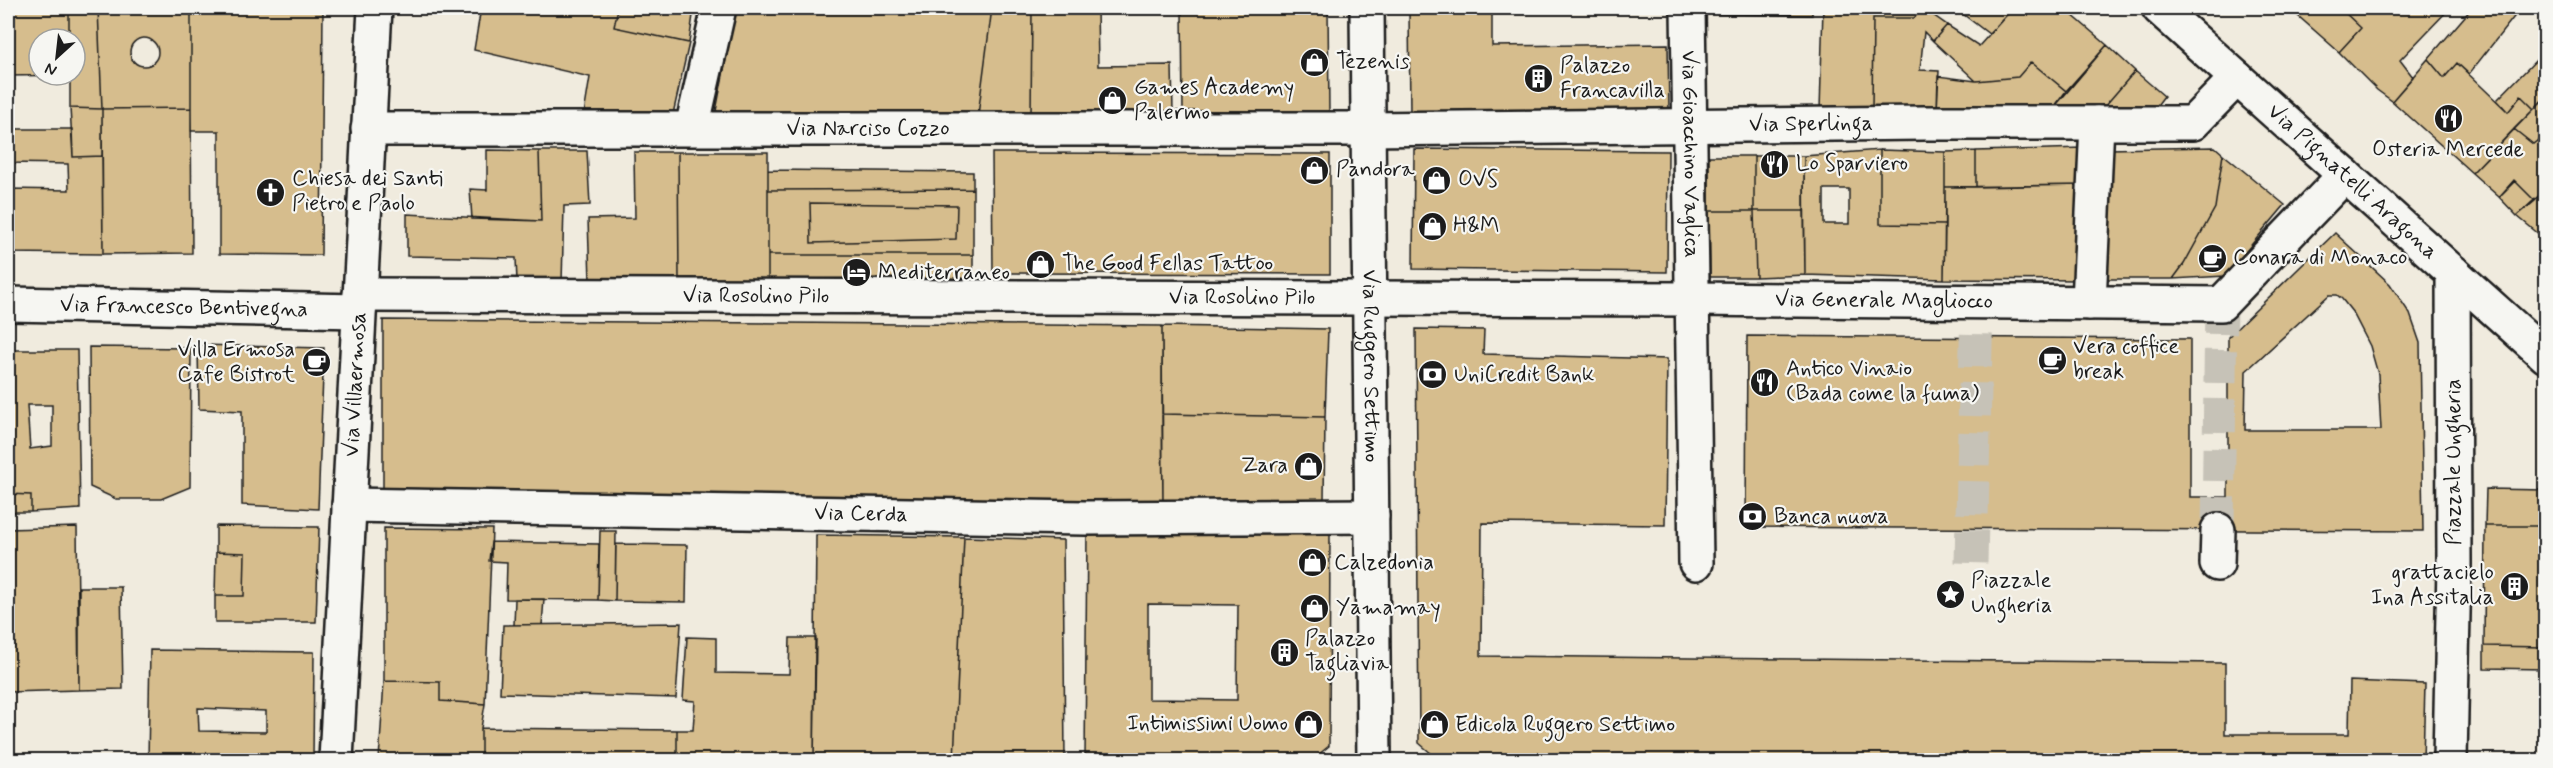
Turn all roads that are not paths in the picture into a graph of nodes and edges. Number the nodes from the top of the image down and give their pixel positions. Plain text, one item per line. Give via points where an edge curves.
1 (375, 8) edge
2 (719, 8) edge
3 (1367, 8) edge
4 (1688, 8) edge
5 (2159, 8) edge
6 (2237, 78) junction
7 (2097, 123) junction
8 (1690, 126) junction
9 (692, 128) junction
10 (368, 129) junction
11 (1366, 129) junction
12 (2345, 175) junction
13 (2453, 272) junction
14 (1368, 299) junction
15 (1694, 299) junction
16 (2090, 303) junction
17 (8, 304) edge
18 (359, 304) junction
19 (2546, 356) edge
20 (349, 505) junction
21 (1372, 516) junction
22 (2218, 530) tunnel mouth
23 (1695, 563) dead end
24 (2217, 564) dead end
25 (336, 760) edge
26 (1374, 760) edge
27 (2450, 760) edge

1 - 10 street, Via Villaermosa
2 - 9 street
3 - 11 street, Via Ruggero Settimo
4 - 8 street, Via Gioacchino Vaglica
5 - 6 street, Via Pignatelli Aragona
6 - 7 street, Via Sperlinga via 2193,123
6 - 12 street, Via Pignatelli Aragona
7 - 8 street, Via Sperlinga
7 - 16 street
8 - 11 street, Via Sperlinga
8 - 15 street, Via Gioacchino Vaglica
9 - 10 street, Via Narciso Cozzo
9 - 11 street, Via Narciso Cozzo
10 - 18 street, Via Villaermosa
11 - 14 street, Via Ruggero Settimo
12 - 13 street, Via Pignatelli Aragona
12 - 16 street, Via Generale Magliocco via 2221,304
13 - 19 street, Via Pignatelli Aragona
13 - 27 street, Piazzale Ungheria
14 - 15 street, Via Generale Magliocco
14 - 18 street, Via Rosolino Pilo
14 - 21 street, Via Ruggero Settimo
15 - 16 street, Via Generale Magliocco
15 - 23 street, Via Gioacchino Vaglica
17 - 18 street, Via Francesco Bentivegna
18 - 20 street, Via Villaermosa
20 - 21 street, Via Cerda via 1085,518
20 - 25 street, Via Villaermosa
21 - 26 street, Via Ruggero Settimo
22 - 24 street

